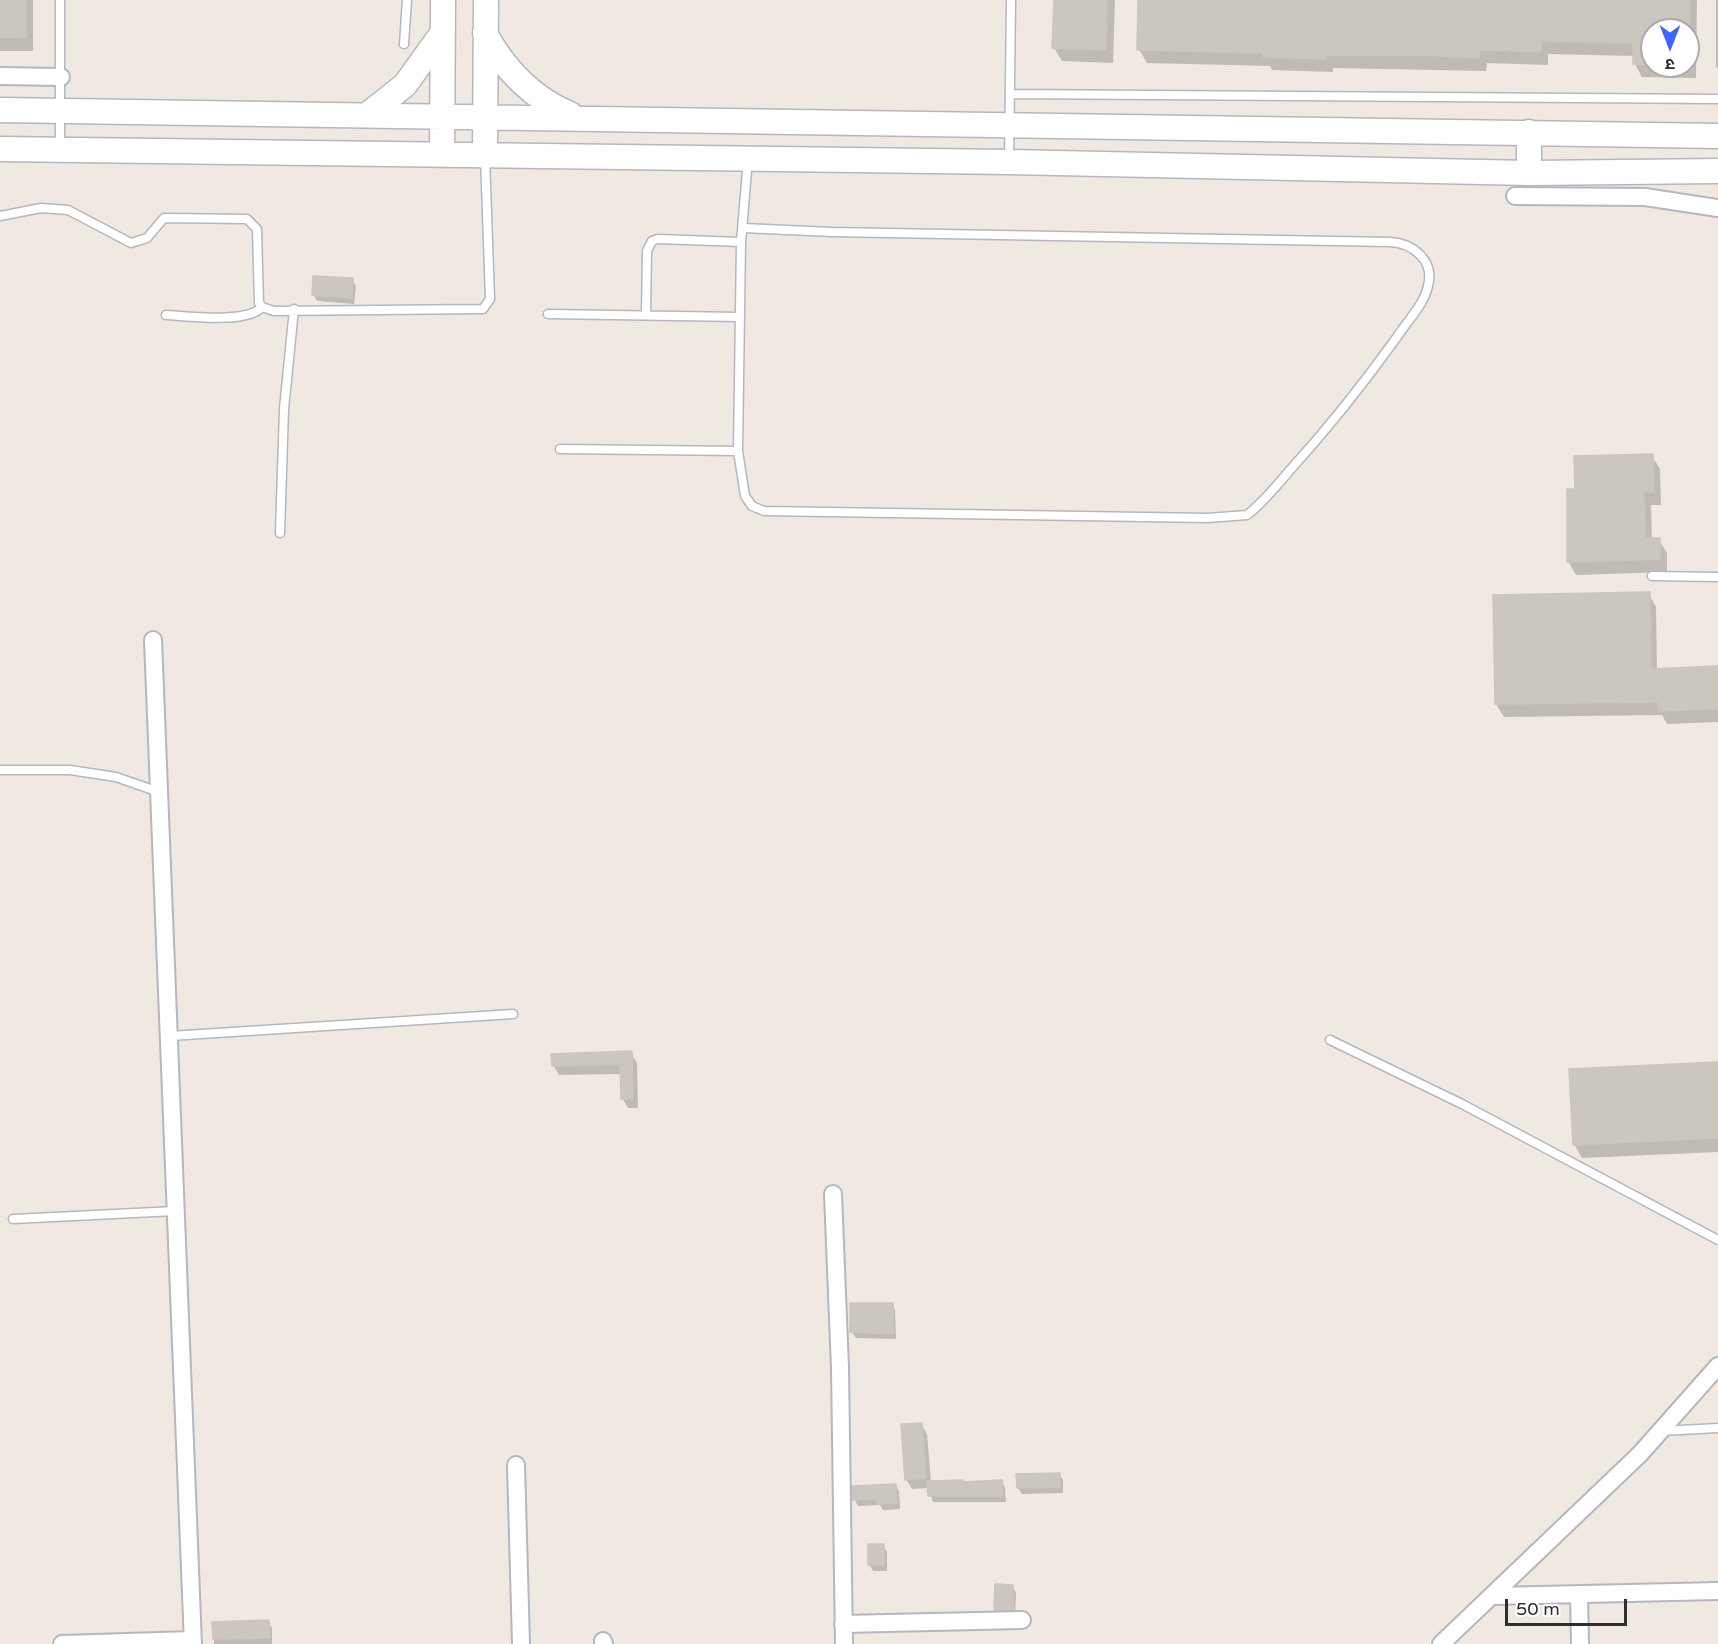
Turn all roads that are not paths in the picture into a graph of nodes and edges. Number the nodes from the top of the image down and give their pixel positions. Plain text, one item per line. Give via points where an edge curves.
1 (60, 0) edge
2 (407, 0) edge
3 (443, 0) edge
4 (486, 0) edge
5 (1011, 0) edge
6 (443, 32) junction
7 (485, 33) junction
8 (404, 44) dead end
9 (0, 76) edge
10 (61, 77) junction
11 (1010, 94) junction
12 (1718, 99) edge
13 (0, 110) edge
14 (60, 110) junction
15 (368, 115) junction
16 (441, 116) junction
17 (484, 116) junction
18 (577, 118) junction
19 (1010, 124) junction
20 (1530, 132) junction
21 (1718, 136) edge
22 (0, 149) edge
23 (60, 150) junction
24 (442, 155) junction
25 (484, 155) junction
26 (748, 159) junction
27 (1009, 162) junction
28 (1718, 171) edge
29 (1530, 173) junction
30 (1515, 196) dead end
31 (1718, 208) edge
32 (0, 216) edge
33 (742, 228) junction
34 (741, 242) junction
35 (262, 308) junction
36 (294, 309) junction
37 (548, 314) dead end
38 (166, 315) dead end
39 (646, 315) junction
40 (740, 317) junction
41 (560, 449) dead end
42 (738, 451) junction
43 (279, 533) dead end
44 (1652, 576) dead end
45 (1718, 578) edge
46 (153, 640) dead end
47 (0, 770) edge
48 (159, 792) junction
49 (513, 1014) dead end
50 (170, 1036) junction
51 (1330, 1040) dead end
52 (833, 1194) dead end
53 (175, 1212) junction
54 (13, 1219) dead end
55 (1718, 1240) edge
56 (1718, 1366) edge
57 (1718, 1428) edge
58 (1660, 1431) junction
59 (516, 1465) dead end
60 (1718, 1590) edge
61 (1579, 1594) junction
62 (1494, 1596) junction
63 (1022, 1620) dead end
64 (843, 1624) junction
65 (193, 1642) edge
66 (62, 1644) edge
67 (521, 1644) edge
68 (844, 1644) edge
69 (1441, 1644) edge
70 (1580, 1644) edge

1 - 10 lane
2 - 8 lane
3 - 6 main road
4 - 7 main road
5 - 11 lane
6 - 15 main road via 405,85
6 - 16 main road
7 - 17 main road
7 - 18 main road via 498,57 545,104
9 - 10 street
10 - 14 lane
11 - 12 lane
11 - 19 lane
13 - 14 main road
14 - 15 main road
14 - 23 lane
15 - 16 main road
16 - 17 main road
16 - 24 main road
17 - 18 main road
17 - 25 main road
18 - 19 main road
19 - 20 main road
19 - 27 lane
20 - 21 main road
20 - 29 main road
22 - 23 main road
23 - 24 main road
24 - 25 main road
25 - 26 main road
25 - 36 lane via 490,299 483,309
26 - 27 main road
26 - 33 lane
27 - 29 main road
28 - 29 main road
30 - 31 street via 1645,197
32 - 35 lane via 41,208 68,210 131,243 147,238 164,218 247,219 257,229
33 - 34 lane
33 - 42 lane via 1390,242 1416,250 1430,278 1422,300 1341,414 1256,508 1243,516 764,511 752,506 745,496
34 - 39 lane via 652,241 647,251
34 - 40 lane
35 - 36 lane
35 - 38 lane via 241,317
36 - 43 lane via 284,409
37 - 39 lane
39 - 40 lane
40 - 42 lane
41 - 42 lane
44 - 45 lane
46 - 48 street
47 - 48 lane via 70,770 116,777
48 - 50 street
49 - 50 lane
50 - 53 street
51 - 55 lane via 1462,1104
52 - 64 street
53 - 54 lane
53 - 65 street
56 - 58 street
57 - 58 lane
58 - 62 street
59 - 67 street
60 - 61 street
61 - 62 street
61 - 70 street
62 - 69 street
63 - 64 street
64 - 68 street
65 - 66 street

